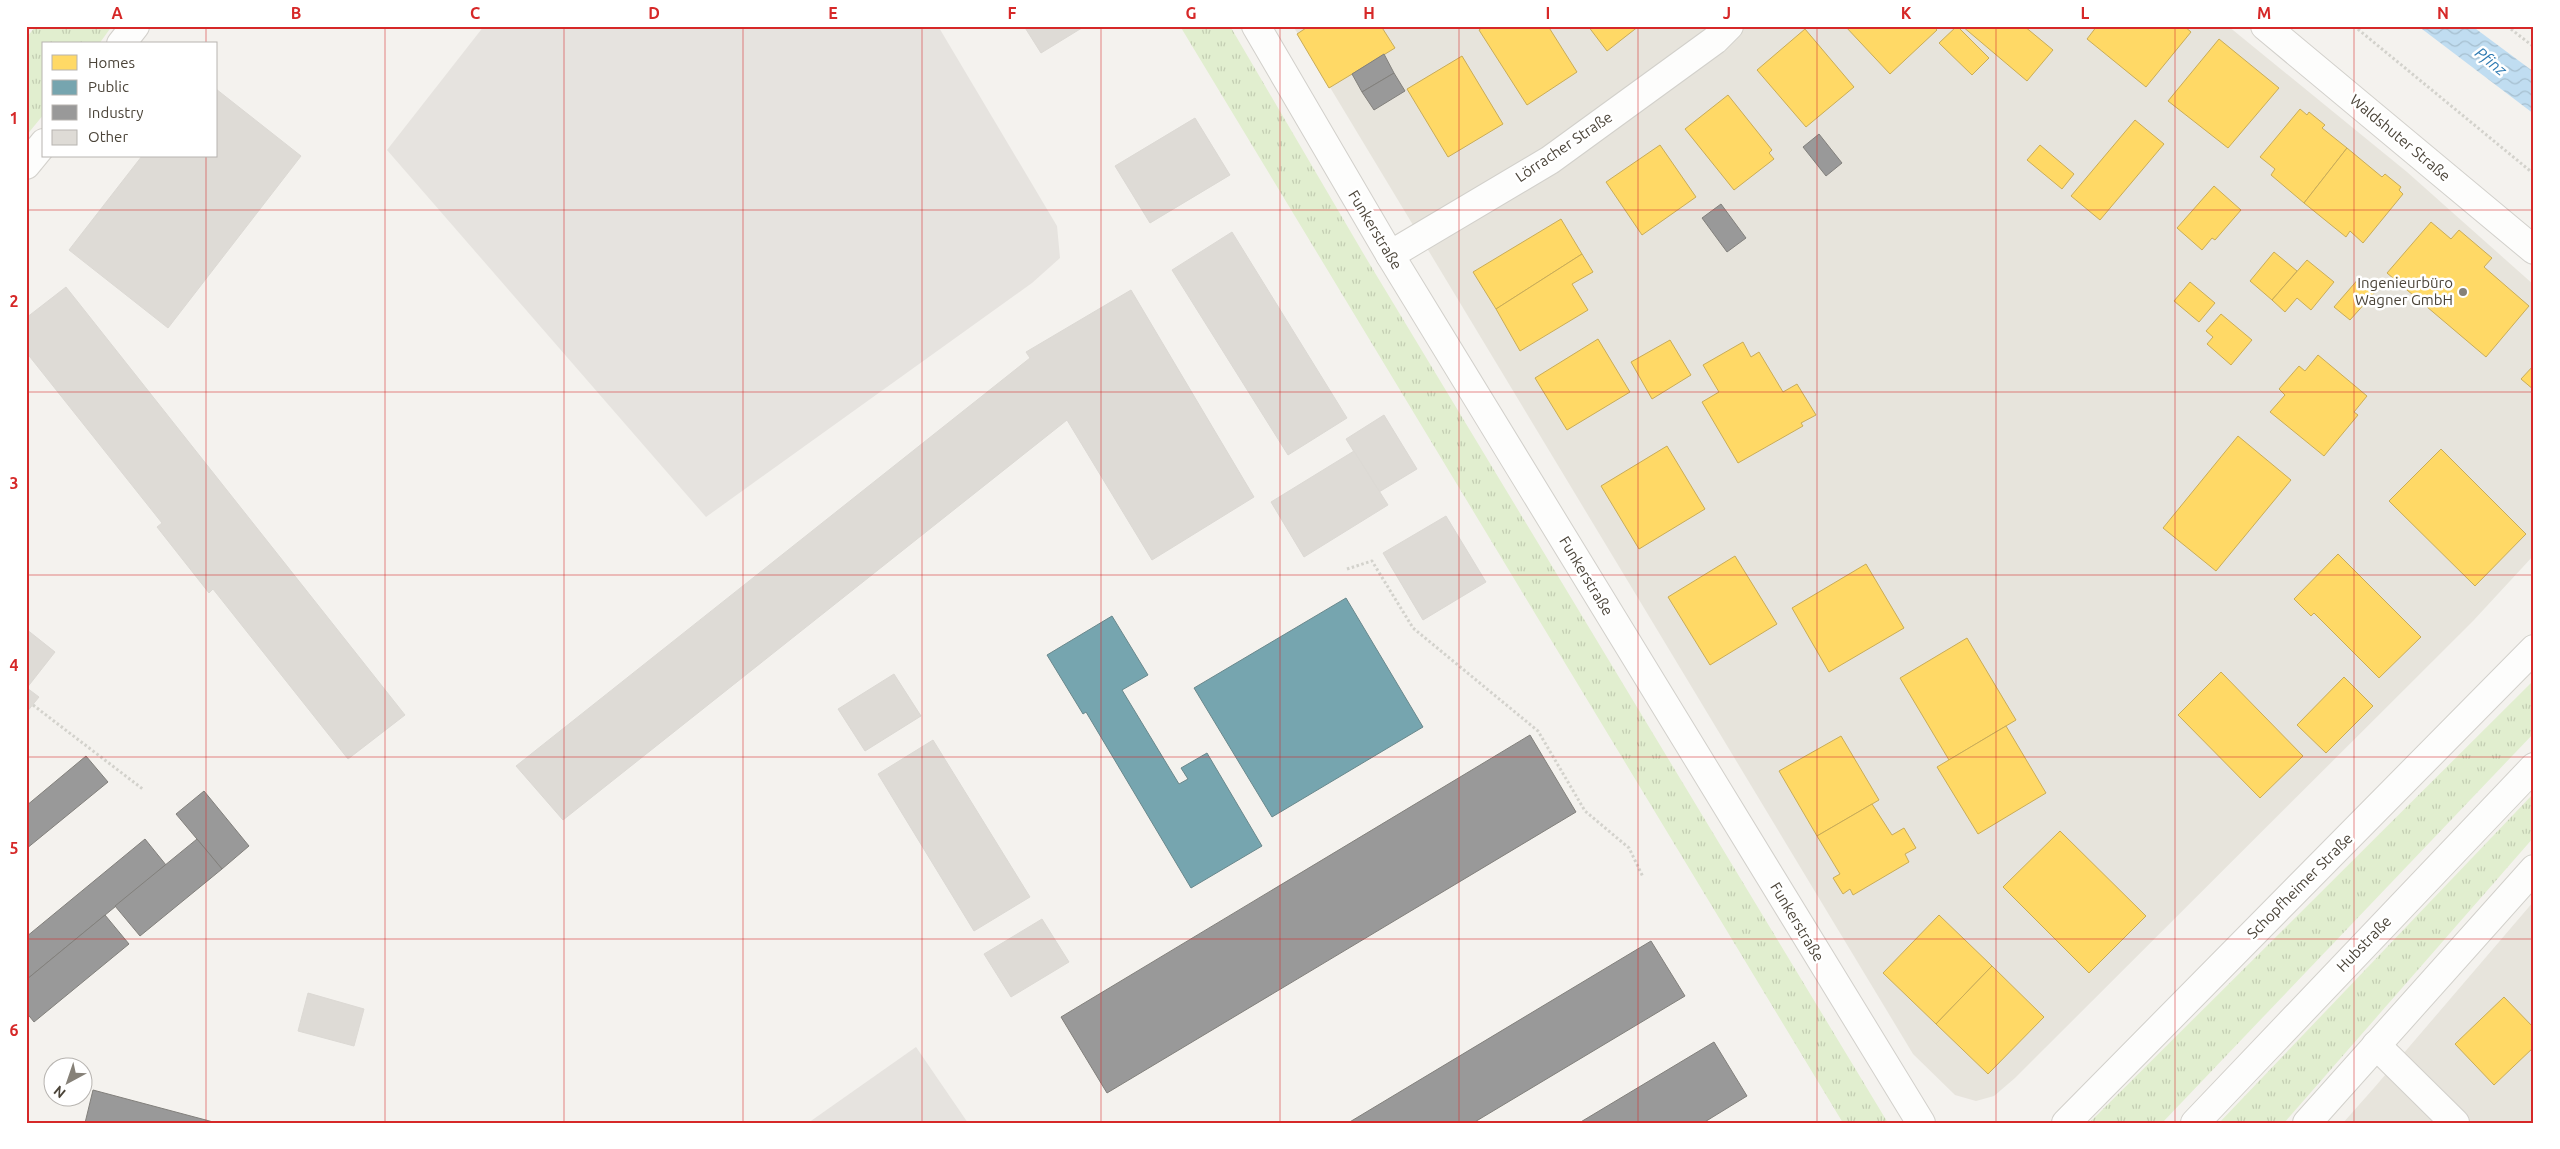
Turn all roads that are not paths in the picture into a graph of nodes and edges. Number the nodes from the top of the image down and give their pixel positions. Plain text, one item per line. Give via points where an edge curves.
1 (135, 26) edge
2 (1256, 26) edge
3 (1729, 26) edge
4 (2265, 26) edge
5 (123, 42) edge
6 (42, 145) edge
7 (26, 165) edge
8 (2534, 250) edge
9 (1390, 255) junction
10 (2534, 649) edge
11 (2534, 767) edge
12 (2534, 869) edge
13 (2376, 1045) junction
14 (1921, 1123) edge
15 (2066, 1123) edge
16 (2195, 1123) edge
17 (2306, 1123) edge
18 (2455, 1123) edge

1 - 5 street
2 - 9 street, Funkerstraße
3 - 9 street, Lörracher Straße via 1715,40 1550,160
4 - 8 street, Waldshuter Straße
6 - 7 street
9 - 14 street, Funkerstraße
10 - 15 street, Schopfheimer Straße
11 - 16 street, Hubstraße
12 - 13 street
13 - 17 street
13 - 18 street

